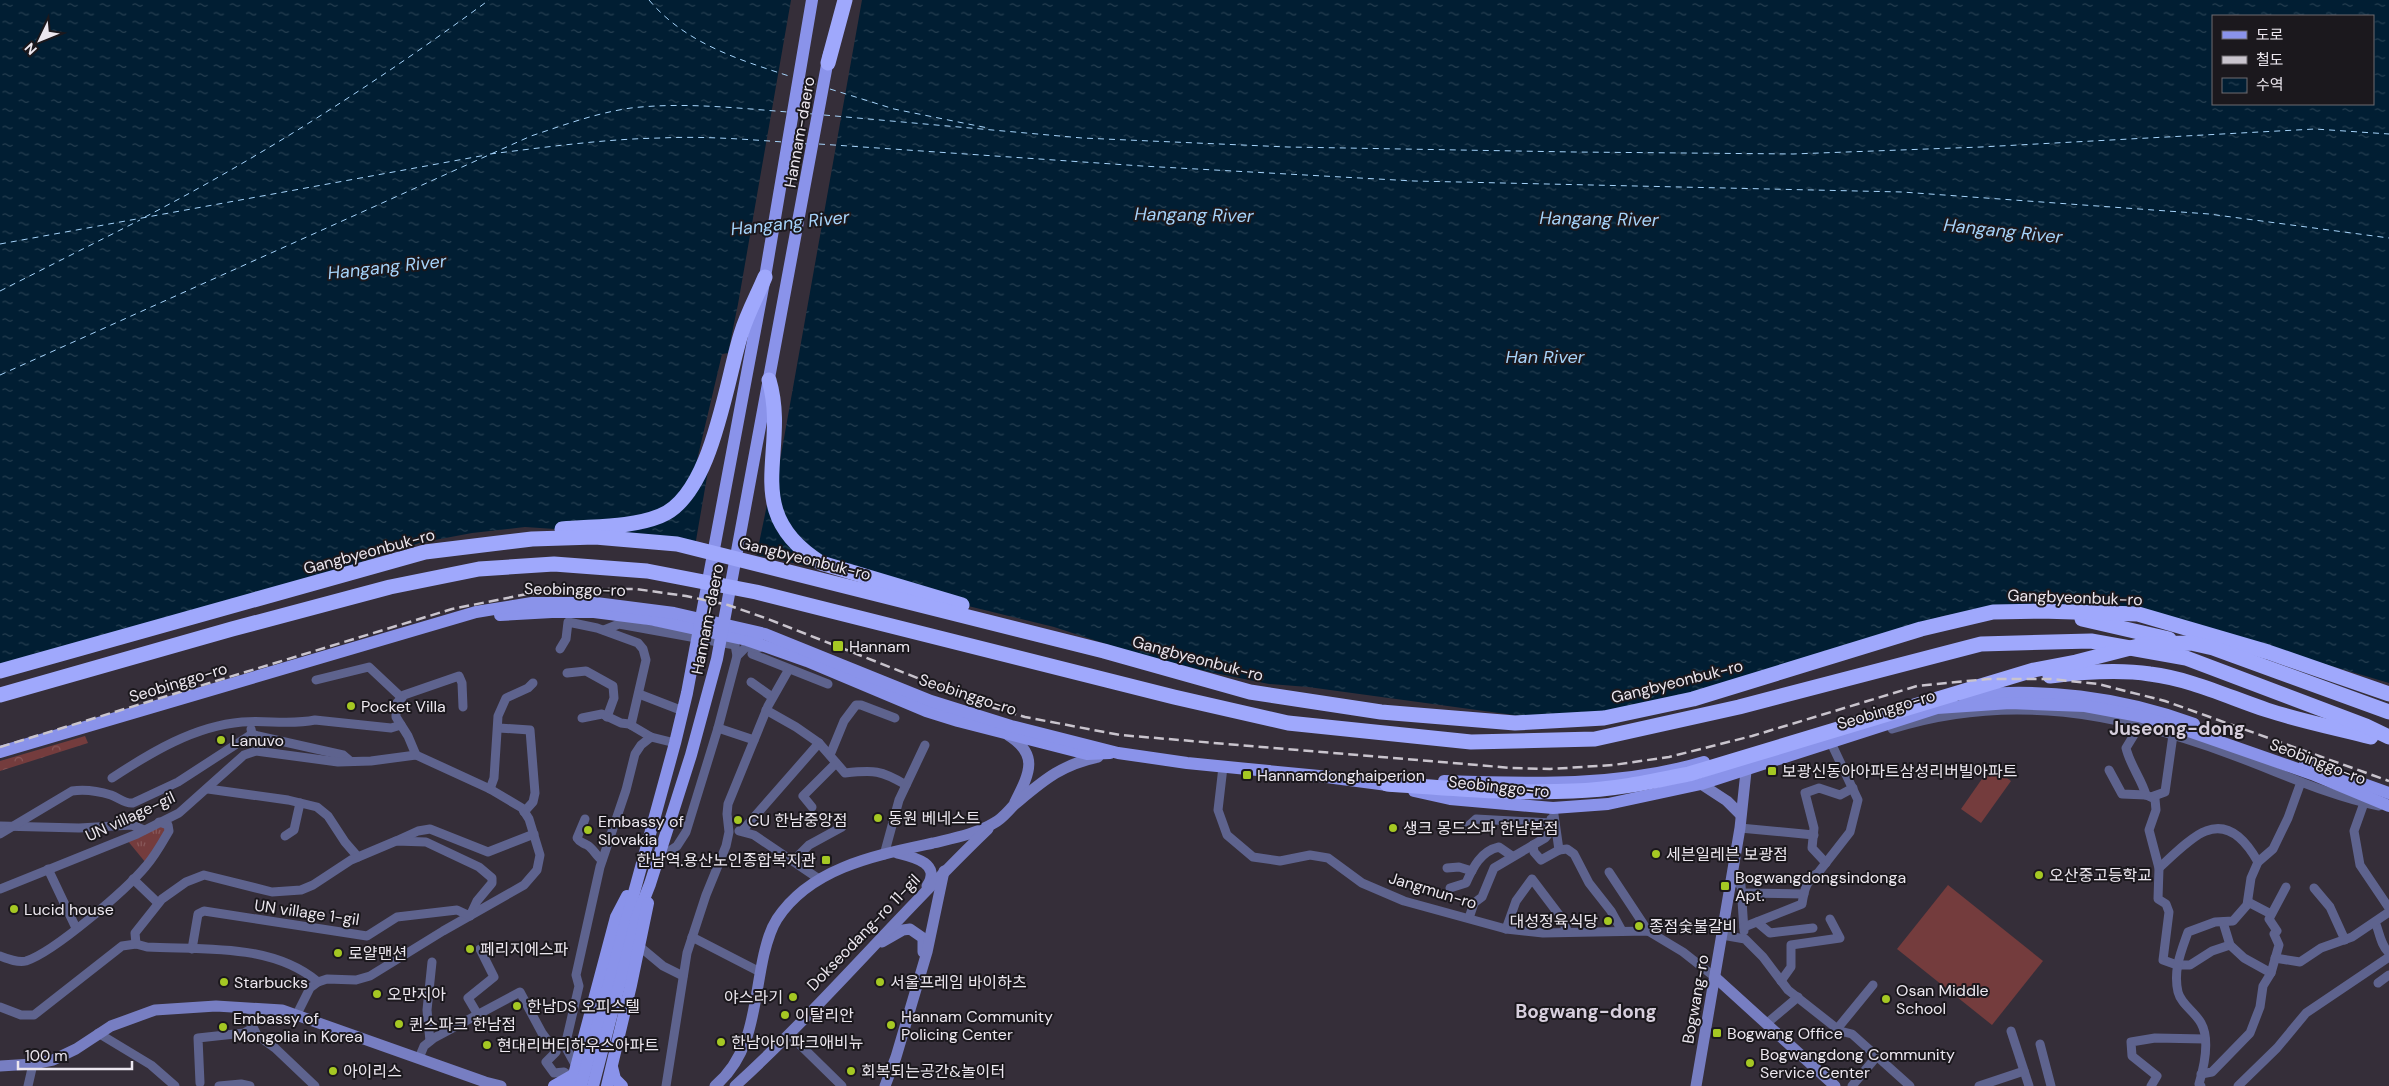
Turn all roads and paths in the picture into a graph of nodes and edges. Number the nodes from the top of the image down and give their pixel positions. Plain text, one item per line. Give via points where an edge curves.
1 (812, 0) edge
2 (839, 0) edge
3 (844, 0) edge
4 (828, 63) junction
5 (765, 277) junction
6 (769, 380) junction
7 (425, 552) junction
8 (2042, 611) junction
9 (604, 630) junction
10 (560, 649) dead end
11 (1104, 651) junction
12 (752, 654) dead end
13 (737, 656) junction
14 (807, 661) junction
15 (789, 669) junction
16 (0, 671) edge
17 (567, 672) dead end
18 (316, 680) dead end
19 (751, 682) dead end
20 (533, 683) dead end
21 (828, 684) dead end
22 (639, 694) junction
23 (2389, 694) edge
24 (0, 695) edge
25 (772, 697) junction
26 (402, 698) junction
27 (463, 707) dead end
28 (766, 710) junction
29 (683, 711) junction
30 (2384, 713) edge
31 (607, 717) junction
32 (582, 718) dead end
33 (895, 718) dead end
34 (250, 722) junction
35 (401, 725) junction
36 (631, 725) junction
37 (2140, 725) junction
38 (499, 728) junction
39 (718, 728) junction
40 (1809, 730) junction
41 (1003, 732) junction
42 (252, 734) junction
43 (2173, 735) junction
44 (651, 736) junction
45 (2389, 737) edge
46 (754, 740) junction
47 (2389, 741) edge
48 (675, 743) junction
49 (819, 743) junction
50 (925, 745) dead end
51 (1833, 747) junction
52 (1812, 748) junction
53 (1746, 750) junction
54 (0, 752) edge
55 (1118, 753) junction
56 (416, 755) junction
57 (830, 755) junction
58 (0, 756) edge
59 (144, 757) junction
60 (350, 761) junction
61 (836, 763) junction
62 (1761, 764) junction
63 (1692, 766) junction
64 (1223, 767) junction
65 (113, 768) dead end
66 (1748, 769) junction
67 (2109, 770) dead end
68 (112, 778) dead end
69 (2301, 782) junction
70 (1387, 784) junction
71 (906, 785) junction
72 (1695, 785) junction
73 (1854, 788) junction
74 (208, 789) junction
75 (490, 789) junction
76 (1608, 792) junction
77 (2389, 793) edge
78 (2149, 796) junction
79 (300, 803) junction
80 (2364, 803) junction
81 (1014, 806) junction
82 (812, 807) dead end
83 (1553, 808) junction
84 (2389, 808) edge
85 (524, 812) junction
86 (1740, 814) junction
87 (585, 819) dead end
88 (159, 822) junction
89 (995, 823) junction
90 (1551, 823) junction
91 (15, 825) junction
92 (0, 826) edge
93 (842, 827) dead end
94 (1740, 828) junction
95 (1466, 829) dead end
96 (144, 830) junction
97 (742, 831) junction
98 (729, 832) junction
99 (0, 834) edge
100 (534, 834) junction
101 (1814, 835) junction
102 (285, 836) dead end
103 (396, 841) junction
104 (1533, 845) junction
105 (664, 850) junction
106 (1559, 850) junction
107 (889, 854) junction
108 (1512, 856) junction
109 (358, 857) junction
110 (602, 860) junction
111 (793, 861) junction
112 (2258, 862) junction
113 (1826, 863) junction
114 (1447, 868) dead end
115 (2159, 868) junction
116 (48, 869) junction
117 (1472, 871) junction
118 (1609, 872) dead end
119 (943, 873) junction
120 (637, 878) junction
121 (133, 879) junction
122 (819, 879) junction
123 (1731, 880) junction
124 (650, 884) junction
125 (2286, 887) dead end
126 (1450, 888) dead end
127 (2314, 888) dead end
128 (0, 889) edge
129 (1742, 893) junction
130 (922, 894) junction
131 (1804, 894) junction
132 (2248, 902) junction
133 (158, 903) junction
134 (2389, 908) edge
135 (2389, 912) edge
136 (2271, 914) junction
137 (470, 916) junction
138 (1469, 918) junction
139 (1830, 919) dead end
140 (1757, 922) junction
141 (2223, 922) junction
142 (2375, 922) junction
143 (1744, 927) junction
144 (76, 928) junction
145 (1813, 928) dead end
146 (1506, 929) junction
147 (1622, 931) junction
148 (1648, 931) junction
149 (1568, 932) junction
150 (1722, 935) junction
151 (692, 936) junction
152 (2345, 940) junction
153 (1746, 941) junction
154 (136, 944) junction
155 (2230, 945) junction
156 (639, 946) junction
157 (872, 948) junction
158 (192, 949) junction
159 (480, 949) dead end
160 (2389, 955) edge
161 (0, 956) edge
162 (2275, 958) junction
163 (432, 962) dead end
164 (2177, 965) junction
165 (922, 968) junction
166 (760, 972) junction
167 (2271, 972) junction
168 (2389, 975) edge
169 (682, 976) junction
170 (1716, 978) junction
171 (1781, 980) junction
172 (318, 982) junction
173 (2378, 983) dead end
174 (1873, 985) dead end
175 (610, 997) junction
176 (1798, 997) junction
177 (0, 1007) edge
178 (250, 1008) junction
179 (297, 1014) junction
180 (478, 1016) junction
181 (1766, 1024) junction
182 (254, 1028) junction
183 (1837, 1029) junction
184 (2011, 1031) dead end
185 (98, 1033) junction
186 (789, 1034) junction
187 (2205, 1039) junction
188 (430, 1041) junction
189 (2040, 1044) dead end
190 (1877, 1056) junction
191 (419, 1058) junction
192 (33, 1064) junction
193 (0, 1066) edge
194 (612, 1067) junction
195 (2024, 1071) junction
196 (2202, 1074) junction
197 (573, 1075) edge
198 (200, 1084) dead end
199 (1829, 1084) edge
200 (311, 1085) edge
201 (28, 1086) edge
202 (175, 1086) edge
203 (219, 1086) edge
204 (250, 1086) edge
205 (501, 1086) edge
206 (554, 1086) edge
207 (581, 1086) edge
208 (593, 1086) edge
209 (607, 1086) edge
210 (622, 1086) edge
211 (666, 1086) edge
212 (715, 1086) edge
213 (735, 1086) edge
214 (842, 1086) edge
215 (885, 1086) edge
216 (1696, 1086) edge
217 (1852, 1086) edge
218 (1910, 1086) edge
219 (1979, 1086) edge
220 (2029, 1086) edge
221 (2052, 1086) edge
222 (2151, 1086) edge
223 (2201, 1086) edge
224 (2238, 1086) edge

1 - 5 main road, Hannam-daero
2 - 4 main road, Hannam-daero
3 - 4 highway
4 - 6 main road, Hannam-daero
5 - 7 highway via 741,333 727,394 707,454 696,481 681,503 661,516 633,523 529,532
5 - 29 main road, Hannam-daero
6 - 11 highway via 774,398 770,481 774,505 789,536 808,555 837,568
6 - 105 main road, Hannam-daero via 717,659
7 - 11 highway, Gangbyeonbuk-ro via 532,539 595,538 677,544
7 - 16 highway, Gangbyeonbuk-ro
8 - 11 highway, Gangbyeonbuk-ro via 1993,612 1921,629 1693,699 1604,718 1515,723 1381,712 1250,692
8 - 23 highway, Gangbyeonbuk-ro via 2138,614 2268,652
8 - 30 highway via 2160,635
9 - 10 street via 568,622 566,639
9 - 13 street via 619,624 685,635 735,646
9 - 22 street via 638,643 643,649 646,660
12 - 15 street
13 - 14 street via 743,649 751,647
13 - 39 street
14 - 41 main road, Seobinggo-ro via 926,711
14 - 58 main road, Seobinggo-ro via 747,640 649,619 594,612 507,614 430,627
15 - 21 street
15 - 25 street
17 - 31 street via 586,671 613,686 614,698
18 - 26 street via 369,667
19 - 25 street
20 - 38 street via 506,698 498,716
22 - 29 street
22 - 36 street
24 - 45 highway via 390,587 479,569 554,564 647,571 756,592 1288,723 1471,742 1595,739 1739,707 1981,644 2091,640 2186,658
25 - 28 street
26 - 27 street via 459,676
26 - 35 street via 396,704 396,717
28 - 46 street
28 - 49 street
29 - 48 main road, Hannam-daero
30 - 76 highway via 2203,644 2164,642 2034,670 1689,774
31 - 32 street via 602,714
31 - 36 street
33 - 57 street via 856,705 844,721
34 - 35 street via 303,723 315,720 392,728
34 - 42 street
34 - 59 street via 207,730
35 - 56 street
36 - 44 street
37 - 43 street
37 - 51 street via 2036,709 1961,713 1917,721
37 - 78 street via 2126,748 2129,761
38 - 75 street
38 - 85 street via 530,730 535,793 533,802
39 - 46 street
39 - 105 street via 686,832 678,846
40 - 52 main road via 1805,737
40 - 53 main road, Seobinggo-ro
40 - 77 main road, Seobinggo-ro via 1904,703 1988,693 2070,695 2175,717
41 - 55 main road, Seobinggo-ro via 1087,754
41 - 81 main road via 1024,746 1029,757 1027,778
42 - 60 street via 343,755
42 - 91 street, UN village-gil via 178,782 133,803 92,790 72,790
43 - 69 street
43 - 78 street via 2165,792
44 - 48 street
44 - 110 street via 636,754
46 - 98 street via 728,804
47 - 76 highway via 2268,710 2192,683 2148,673 2069,674 1989,689 1690,778
48 - 120 main road, Hannam-daero
49 - 57 street
49 - 97 street
50 - 71 street
51 - 62 street via 1791,760
51 - 73 street
52 - 62 main road, Seobinggo-ro
52 - 84 main road, Seobinggo-ro via 1937,708 2010,703 2085,706 2139,716 2183,729 2312,774
53 - 63 main road, Seobinggo-ro
53 - 66 main road, Bogwang-ro
54 - 55 main road, Seobinggo-ro via 476,612 532,603 596,603 674,612 765,634 931,700 1011,726
55 - 64 main road, Seobinggo-ro
55 - 81 main road, Dokseodang-ro 11-gil via 1069,764
56 - 60 street, UN village-gil
56 - 75 street
57 - 61 street
59 - 65 street
59 - 68 street
60 - 74 street, UN village-gil via 256,751 244,755
61 - 71 street via 845,773 873,770
61 - 82 street via 803,796
62 - 66 main road, Seobinggo-ro
63 - 70 main road, Seobinggo-ro via 1603,781 1524,784 1417,780
63 - 72 main road via 1696,775
64 - 70 main road, Seobinggo-ro
64 - 138 street, Jangmun-ro via 1218,810 1226,835 1253,857 1280,861 1310,855 1328,858 1362,883 1404,901
66 - 72 main road, Seobinggo-ro
66 - 86 main road, Bogwang-ro
67 - 78 street via 2122,794
69 - 80 street
69 - 112 street via 2273,849
70 - 76 highway via 1490,796 1562,798
70 - 83 main road, Seobinggo-ro via 1450,800
71 - 107 street via 899,800
72 - 83 main road, Seobinggo-ro via 1608,804
72 - 86 main road via 1727,801
73 - 101 street via 1840,795 1819,788 1804,793
73 - 113 street via 1858,800 1850,832
74 - 79 street
74 - 88 street, UN village-gil via 179,813
75 - 85 street via 512,800
78 - 115 street via 2155,800 2156,810 2150,830
79 - 102 street via 294,830
79 - 109 street via 317,807 328,816
80 - 84 street
80 - 134 street via 2354,831 2360,865
81 - 89 main road, Dokseodang-ro 11-gil
83 - 90 street
83 - 106 street
85 - 100 street via 530,819
86 - 94 main road, Bogwang-ro
87 - 110 street via 577,838 590,846
88 - 96 street, UN village-gil
88 - 121 street via 168,825 169,831 146,866
89 - 107 main road via 966,836
89 - 119 main road, Dokseodang-ro 11-gil
90 - 95 street via 1476,819
90 - 104 street via 1550,832
91 - 92 street
91 - 96 street via 79,828 132,825
91 - 99 street, UN village-gil
93 - 111 street via 809,845
94 - 101 street
94 - 123 main road, Bogwang-ro
96 - 116 street, UN village-gil
97 - 98 street
97 - 111 street via 754,835
98 - 151 street
100 - 103 street via 488,852 430,829
100 - 137 street via 540,855 537,870 524,885
101 - 113 street via 1812,848
103 - 109 street
103 - 137 street via 426,842 490,874 492,883 476,901
104 - 106 street via 1541,860
104 - 108 street
105 - 124 main road, Hannam-daero
106 - 147 street via 1568,849 1574,854 1589,883
107 - 119 main road via 928,860
107 - 122 main road via 837,869
107 - 130 main road via 921,860 930,868 931,878
108 - 117 street via 1499,847 1494,848
108 - 138 street via 1494,868
109 - 133 street via 301,890 272,892 204,875 186,882
110 - 197 street via 576,975 580,986 564,1046
111 - 122 street
112 - 115 street via 2247,843 2234,833 2206,830
112 - 132 street via 2251,878
113 - 131 street via 1812,877
114 - 117 street
115 - 164 street via 2158,900 2166,904 2169,912 2163,960
116 - 128 street, UN village-gil
116 - 144 street
117 - 126 street via 1466,883
118 - 148 street
119 - 130 main road, Dokseodang-ro 11-gil
119 - 165 main road
120 - 175 main road, Hannam-daero
120 - 197 main road via 616,917
121 - 133 street
121 - 144 street
122 - 166 main road via 777,919 770,932
123 - 129 street via 1741,885
123 - 150 main road, Bogwang-ro
124 - 156 main road
124 - 175 main road, Hannam-daero
125 - 136 street
127 - 152 street via 2330,907
129 - 131 street
129 - 143 street
130 - 157 main road, Dokseodang-ro 11-gil
131 - 140 street via 1802,904
132 - 136 street
132 - 141 street via 2233,921
133 - 154 street via 135,933
135 - 142 street
136 - 162 street via 2269,919 2277,931 2274,934 2279,945
137 - 158 street, UN village 1-gil via 450,910 397,917 367,936 204,911 198,914
137 - 172 street via 370,976
138 - 146 street, Jangmun-ro
139 - 171 street via 1840,938 1791,945 1791,967
140 - 143 street
140 - 145 street via 1770,933
141 - 155 street
141 - 164 street via 2188,932
142 - 152 street
142 - 160 street via 2381,944
143 - 153 street
144 - 161 street via 26,961
146 - 149 street, Jangmun-ro
146 - 149 street via 1516,901 1532,879
147 - 148 street, Jangmun-ro
147 - 149 street, Jangmun-ro
148 - 170 street via 1683,952
150 - 153 street
150 - 170 main road, Bogwang-ro
151 - 166 street
151 - 169 street
152 - 162 street via 2322,948 2300,962
153 - 171 street
154 - 158 street
154 - 177 street via 122,946 34,1015 21,1015
155 - 164 street via 2212,951 2190,965
155 - 167 street via 2244,958
156 - 169 street
156 - 194 main road
157 - 165 main road via 903,930 915,930 923,938
157 - 186 main road, Dokseodang-ro 11-gil
158 - 172 street via 256,952 307,972
159 - 180 street via 494,977 468,998
160 - 224 street via 2306,1013 2277,1048
162 - 167 street
163 - 188 street via 427,1010
164 - 187 street via 2178,994 2202,1023
165 - 215 main road
166 - 212 main road via 746,1044 733,1068
167 - 196 street via 2263,986 2260,1007 2250,1033 2212,1072
168 - 173 street
169 - 211 street
170 - 181 main road
170 - 216 main road, Bogwang-ro
171 - 176 street
172 - 179 street via 310,988
174 - 183 street
175 - 207 main road, Hannam-daero
175 - 208 main road, Hannam-daero
176 - 181 street
176 - 183 street
178 - 179 main road
178 - 182 street
178 - 185 main road via 216,1006 155,1010
179 - 191 main road
180 - 188 street
180 - 197 street via 520,992 556,1052 546,1062 554,1072
181 - 199 main road
182 - 198 street via 198,1038
182 - 200 street via 257,1035 275,1048
183 - 190 street via 1852,1034
184 - 195 street
185 - 192 main road via 53,1060
185 - 202 street via 151,1065
186 - 213 main road, Dokseodang-ro 11-gil
186 - 214 street
187 - 196 street
187 - 222 street via 2155,1038 2131,1042 2132,1056 2157,1076
188 - 191 street
189 - 221 street
190 - 217 street
190 - 218 street
191 - 205 main road
192 - 193 main road
192 - 201 street
194 - 209 main road
194 - 210 main road
195 - 219 street
195 - 220 street
196 - 223 street via 2198,1084
197 - 206 main road
203 - 204 street

